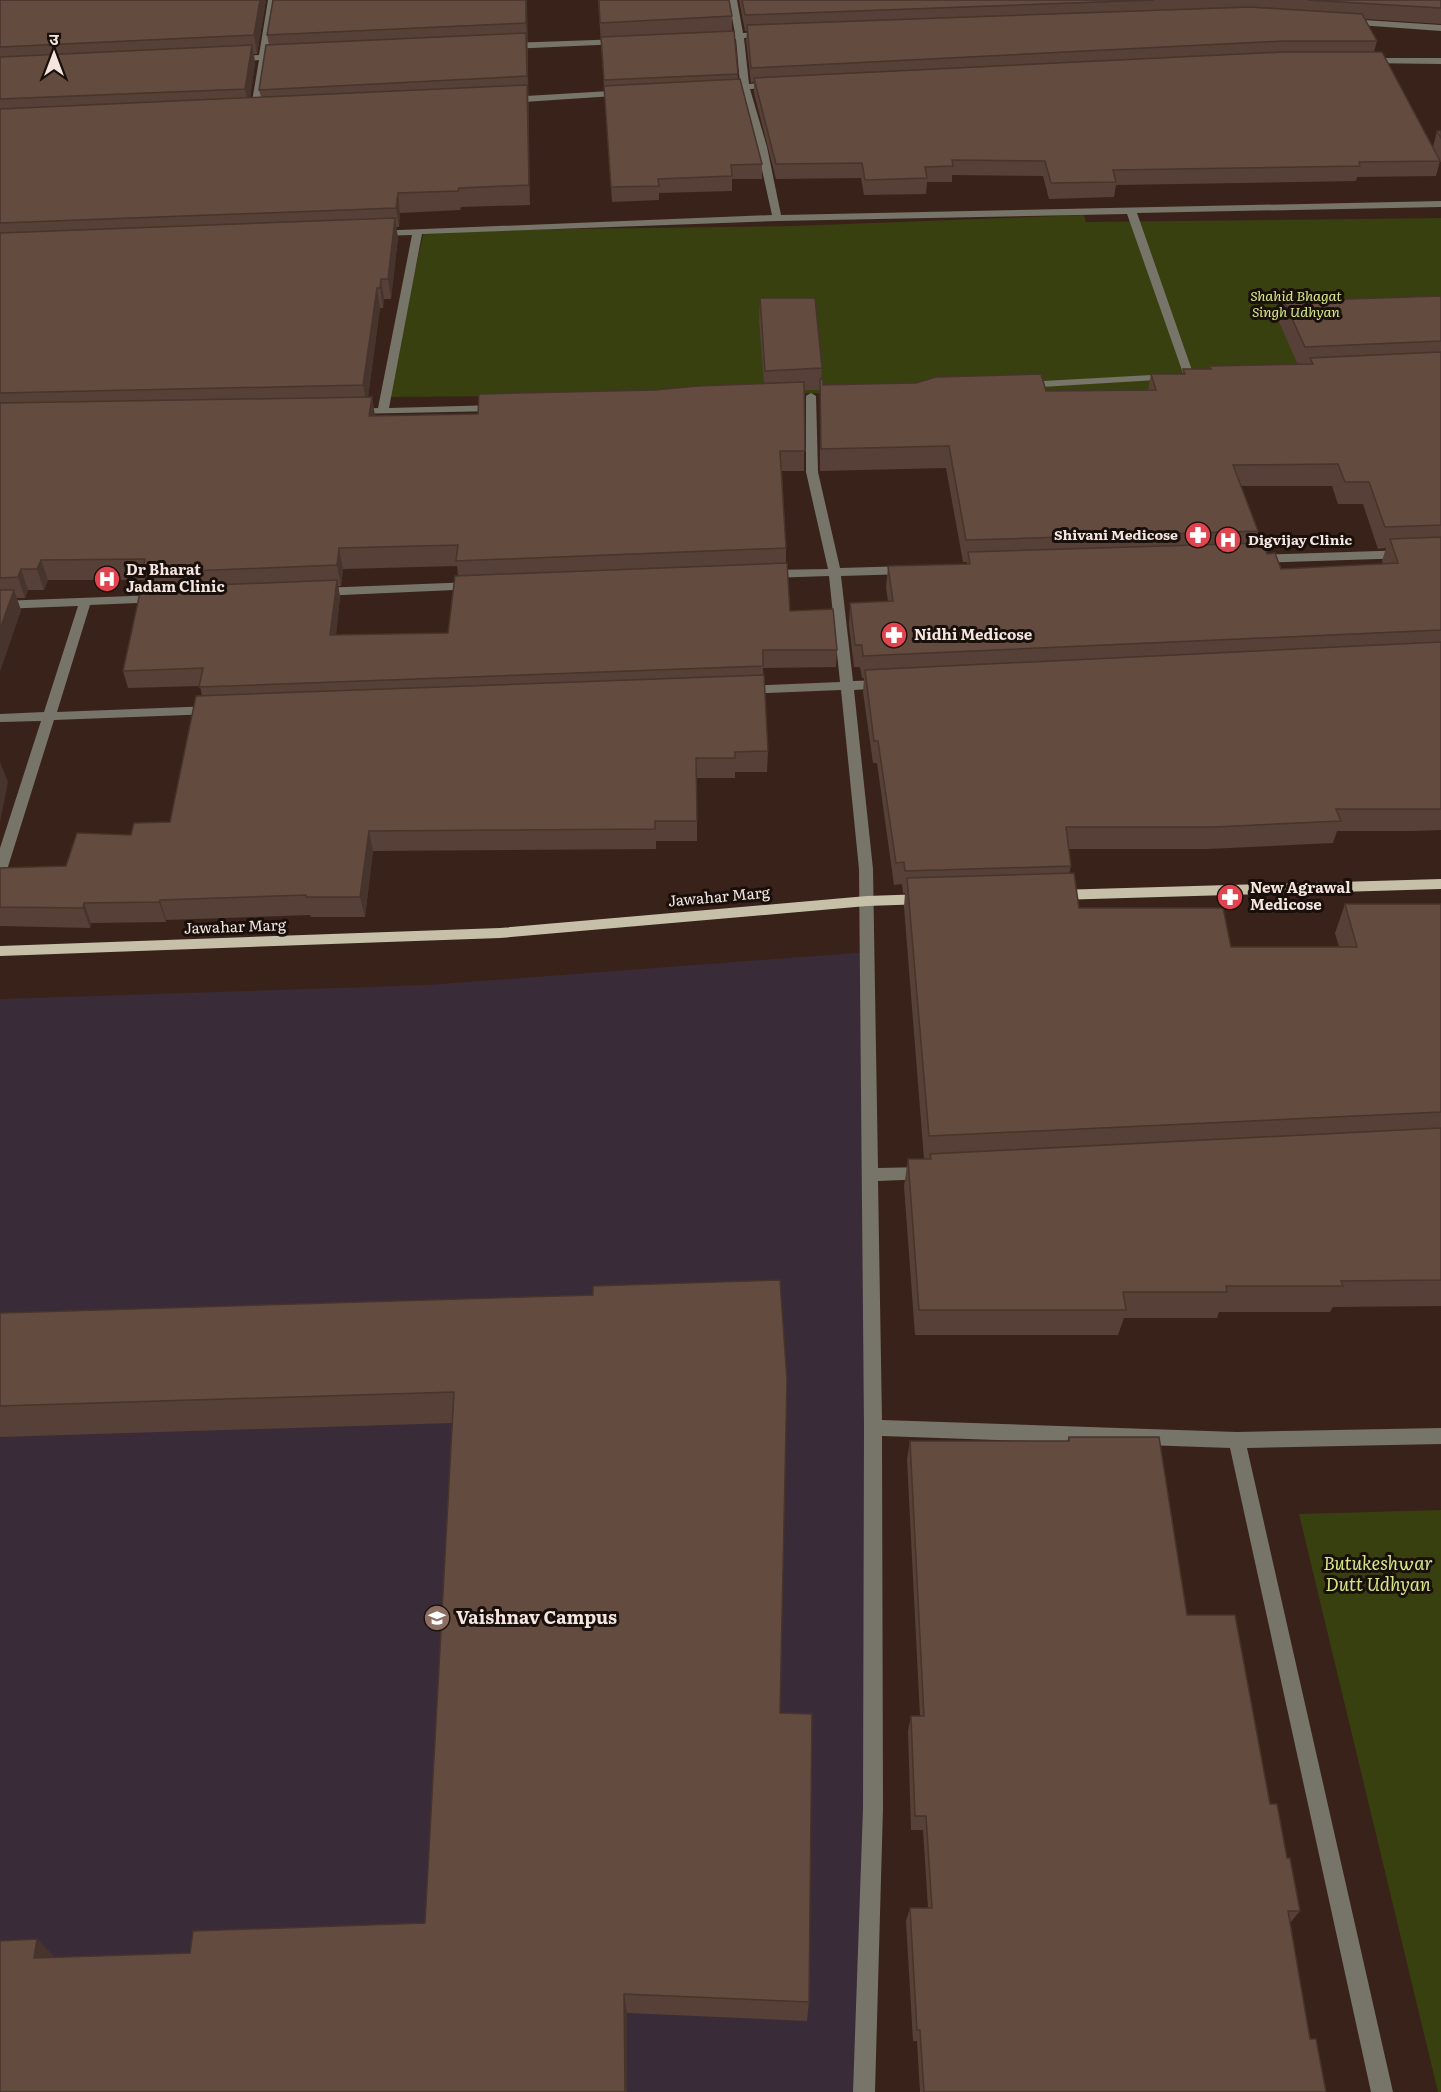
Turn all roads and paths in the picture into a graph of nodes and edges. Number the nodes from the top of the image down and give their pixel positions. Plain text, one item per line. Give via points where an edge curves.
1 (272, 0) edge
2 (733, 0) edge
3 (1340, 22) edge
4 (1441, 28) edge
5 (775, 35) edge
6 (740, 36) junction
7 (704, 38) edge
8 (633, 41) edge
9 (502, 46) edge
10 (299, 56) edge
11 (264, 57) junction
12 (228, 59) edge
13 (1360, 61) edge
14 (1441, 61) edge
15 (781, 85) edge
16 (745, 87) junction
17 (710, 89) edge
18 (638, 93) edge
19 (494, 100) edge
20 (255, 113) junction
21 (267, 113) edge
22 (243, 114) edge
23 (1441, 204) edge
24 (1131, 211) junction
25 (777, 218) junction
26 (417, 232) junction
27 (369, 234) edge
28 (1012, 386) edge
29 (811, 396) edge
30 (514, 407) edge
31 (347, 412) edge
32 (383, 412) junction
33 (1441, 553) edge
34 (1251, 559) edge
35 (918, 569) edge
36 (835, 572) junction
37 (752, 575) edge
38 (490, 585) edge
39 (311, 593) edge
40 (168, 598) edge
41 (85, 602) junction
42 (0, 605) edge
43 (894, 684) edge
44 (846, 686) junction
45 (727, 690) edge
46 (227, 709) edge
47 (48, 716) junction
48 (0, 718) edge
49 (0, 870) edge
50 (1441, 885) edge
51 (1046, 896) edge
52 (938, 899) edge
53 (867, 901) junction
54 (0, 951) edge
55 (940, 1172) edge
56 (869, 1175) junction
57 (873, 1428) junction
58 (1441, 1436) edge
59 (1237, 1440) junction
60 (864, 2092) edge
61 (1382, 2092) edge

1 - 11 street
2 - 6 street
3 - 4 street
5 - 6 street
6 - 7 street
6 - 16 street
8 - 9 street
10 - 11 street
11 - 12 street
11 - 20 street
13 - 14 street
15 - 16 street
16 - 17 street
16 - 25 street
18 - 19 street
20 - 21 street
20 - 22 street
23 - 24 street
24 - 25 street
24 - 28 street via 1195,376
25 - 26 street
26 - 27 street
26 - 32 street
29 - 36 street via 812,472
30 - 32 street
31 - 32 street
33 - 34 street
35 - 36 street
36 - 37 street
36 - 44 street
38 - 39 street
40 - 41 street
41 - 42 street
41 - 47 street
43 - 44 street
44 - 45 street
44 - 53 street
46 - 47 street
47 - 48 street
47 - 49 street
50 - 51 main road
52 - 53 main road, Jawahar Marg
53 - 54 main road, Jawahar Marg via 500,933
53 - 56 street
55 - 56 street
56 - 57 street
57 - 59 street
57 - 60 street via 873,1808
58 - 59 street
59 - 61 street

